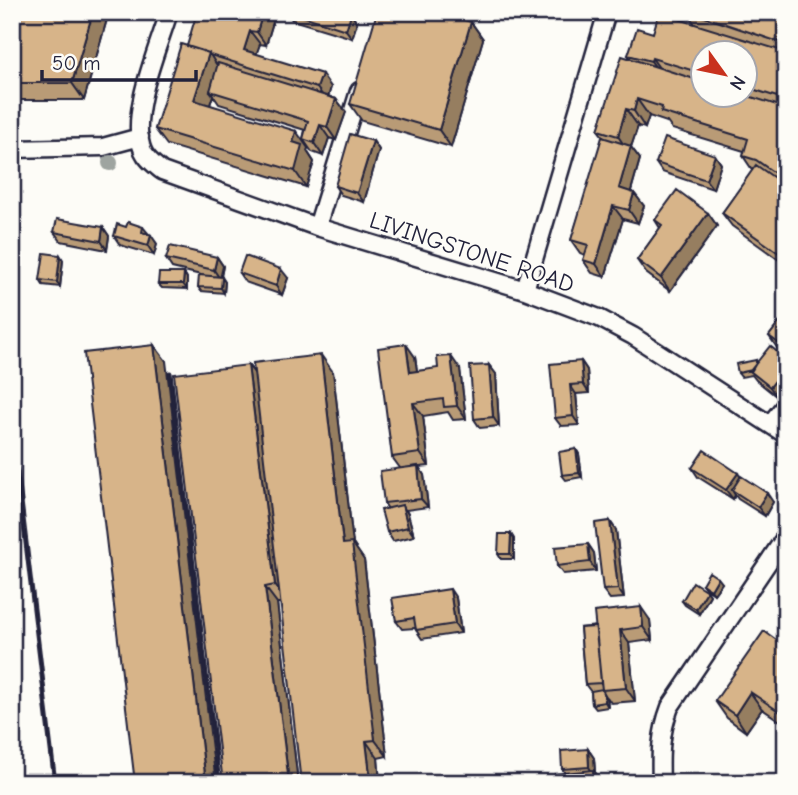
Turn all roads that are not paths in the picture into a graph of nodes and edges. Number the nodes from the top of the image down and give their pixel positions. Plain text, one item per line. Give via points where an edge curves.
1 (169, 12) edge
2 (607, 12) edge
3 (365, 75) edge
4 (140, 137) junction
5 (12, 149) edge
6 (317, 227) junction
7 (525, 290) junction
8 (786, 404) edge
9 (770, 424) junction
10 (786, 435) edge
11 (786, 536) edge
12 (661, 783) edge

1 - 4 street via 141,103
2 - 7 street
3 - 6 street
4 - 5 street via 103,147
4 - 6 street, LIVINGSTONE ROAD via 151,163 174,177
6 - 7 street, LIVINGSTONE ROAD
7 - 9 street, LIVINGSTONE ROAD via 616,326
8 - 9 street
9 - 10 street, LIVINGSTONE ROAD
11 - 12 street via 670,706 659,748

